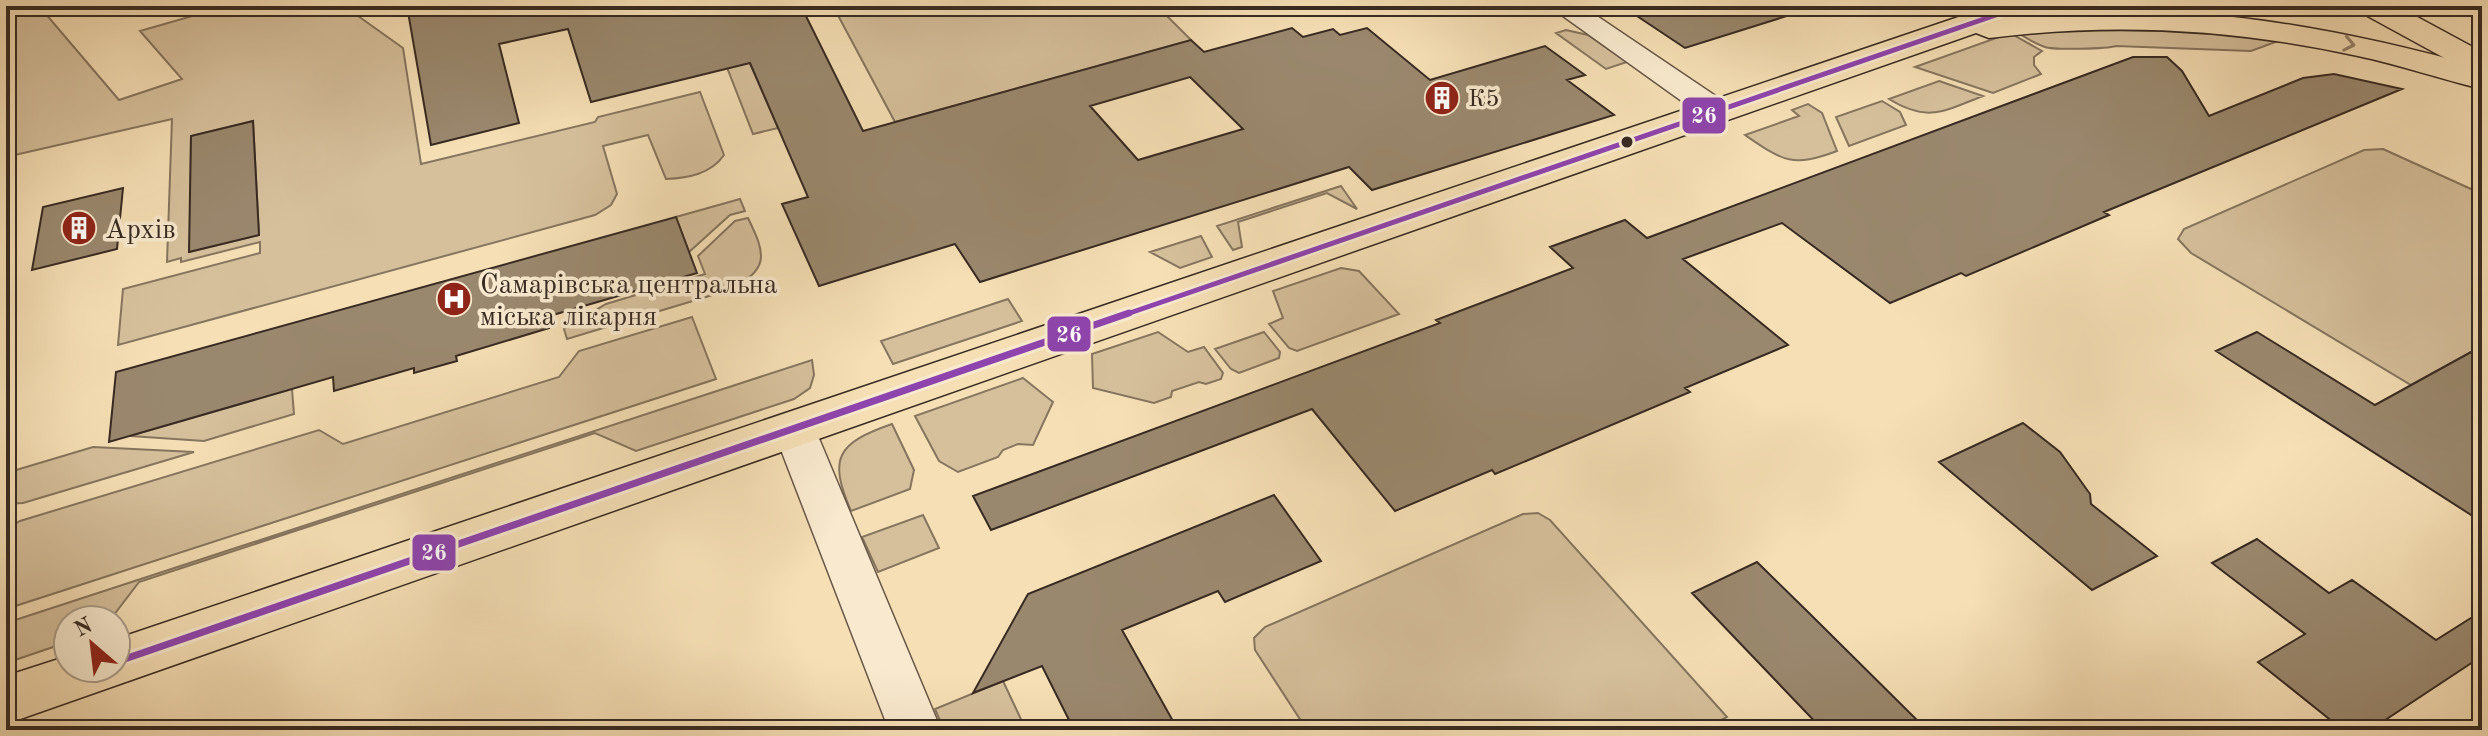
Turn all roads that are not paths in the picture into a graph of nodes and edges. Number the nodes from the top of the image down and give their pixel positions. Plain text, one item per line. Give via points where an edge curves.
1 (1563, 6) edge
2 (2022, 6) edge
3 (2086, 6) edge
4 (2201, 6) edge
5 (2373, 6) edge
6 (2323, 12) dead end
7 (1912, 43) junction
8 (2482, 65) edge
9 (2482, 79) edge
10 (1715, 110) junction
11 (794, 429) junction
12 (132, 657) edge
13 (52, 684) edge
14 (6, 700) edge
15 (915, 730) edge

1 - 10 street
2 - 7 main road
3 - 7 main road via 2038,12
4 - 6 main road via 2298,16
5 - 8 main road
7 -> 9 main road via 2010,24 2140,15 2281,30
7 - 10 main road
10 - 11 main road
11 - 12 main road
11 - 15 street
13 - 14 main road

